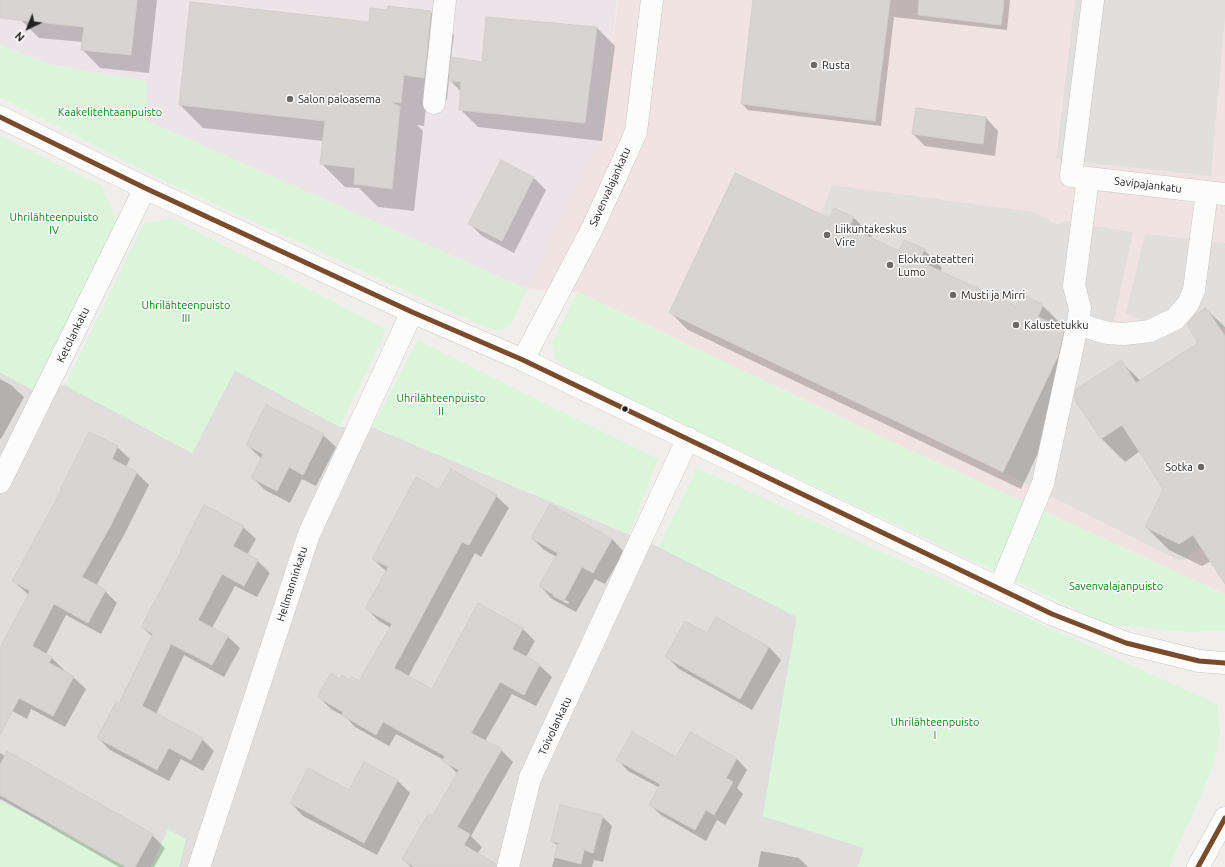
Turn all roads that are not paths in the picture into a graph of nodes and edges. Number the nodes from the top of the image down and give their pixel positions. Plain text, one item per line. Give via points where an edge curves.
1 (445, 0) edge
2 (652, 0) edge
3 (1093, 0) edge
4 (434, 103) dead end
5 (0, 117) edge
6 (1079, 177) junction
7 (145, 188) junction
8 (1216, 193) edge
9 (412, 312) junction
10 (1078, 322) junction
11 (523, 360) junction
12 (688, 438) junction
13 (0, 482) edge
14 (1000, 588) junction
15 (1225, 662) edge
16 (1225, 818) edge
17 (199, 867) edge
18 (508, 867) edge
19 (1198, 867) edge

1 - 4 street
2 - 11 street, Savenvalajankatu via 636,132 593,227
3 - 6 street
5 - 7 street
6 - 8 street, Savipajankatu
6 - 10 street via 1074,286 1080,308
7 - 9 street
7 - 13 street, Ketolankatu
8 - 10 street via 1194,290 1188,304 1174,319 1150,331 1124,334 1108,333
9 - 11 street
9 - 17 street, Hellmanninkatu via 309,534
10 - 14 street via 1043,483
11 - 12 street
12 - 14 street
12 - 18 street, Toivolankatu via 530,778
14 - 15 street via 1052,614 1126,643 1199,661
16 - 19 street

